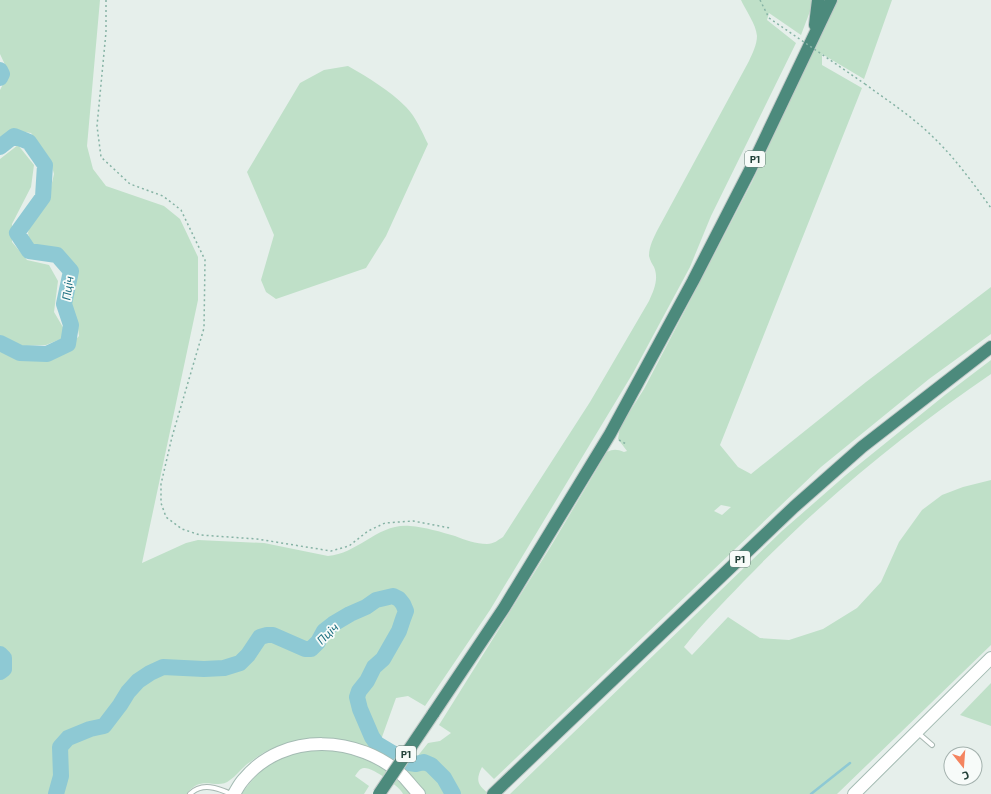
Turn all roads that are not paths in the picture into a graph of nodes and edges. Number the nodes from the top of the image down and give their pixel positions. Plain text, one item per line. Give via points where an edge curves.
1 (818, 0) edge
2 (831, 0) edge
3 (814, 36) junction
4 (991, 347) edge
5 (991, 658) edge
6 (917, 732) junction
7 (932, 745) dead end
8 (498, 790) edge
9 (190, 794) edge
10 (232, 794) edge
11 (379, 794) edge
12 (418, 794) edge
13 (854, 794) edge

1 - 3 highway
2 - 3 highway, Р1
3 - 11 highway, Р1, bridge via 693,281 610,434 504,608
4 - 8 highway, Р1 via 862,447 794,507
5 - 6 main road
6 - 7 lane
6 - 13 main road
9 - 10 lane via 207,786
10 - 12 main road via 243,779 267,760 289,749 323,743 344,745 366,752 403,776

